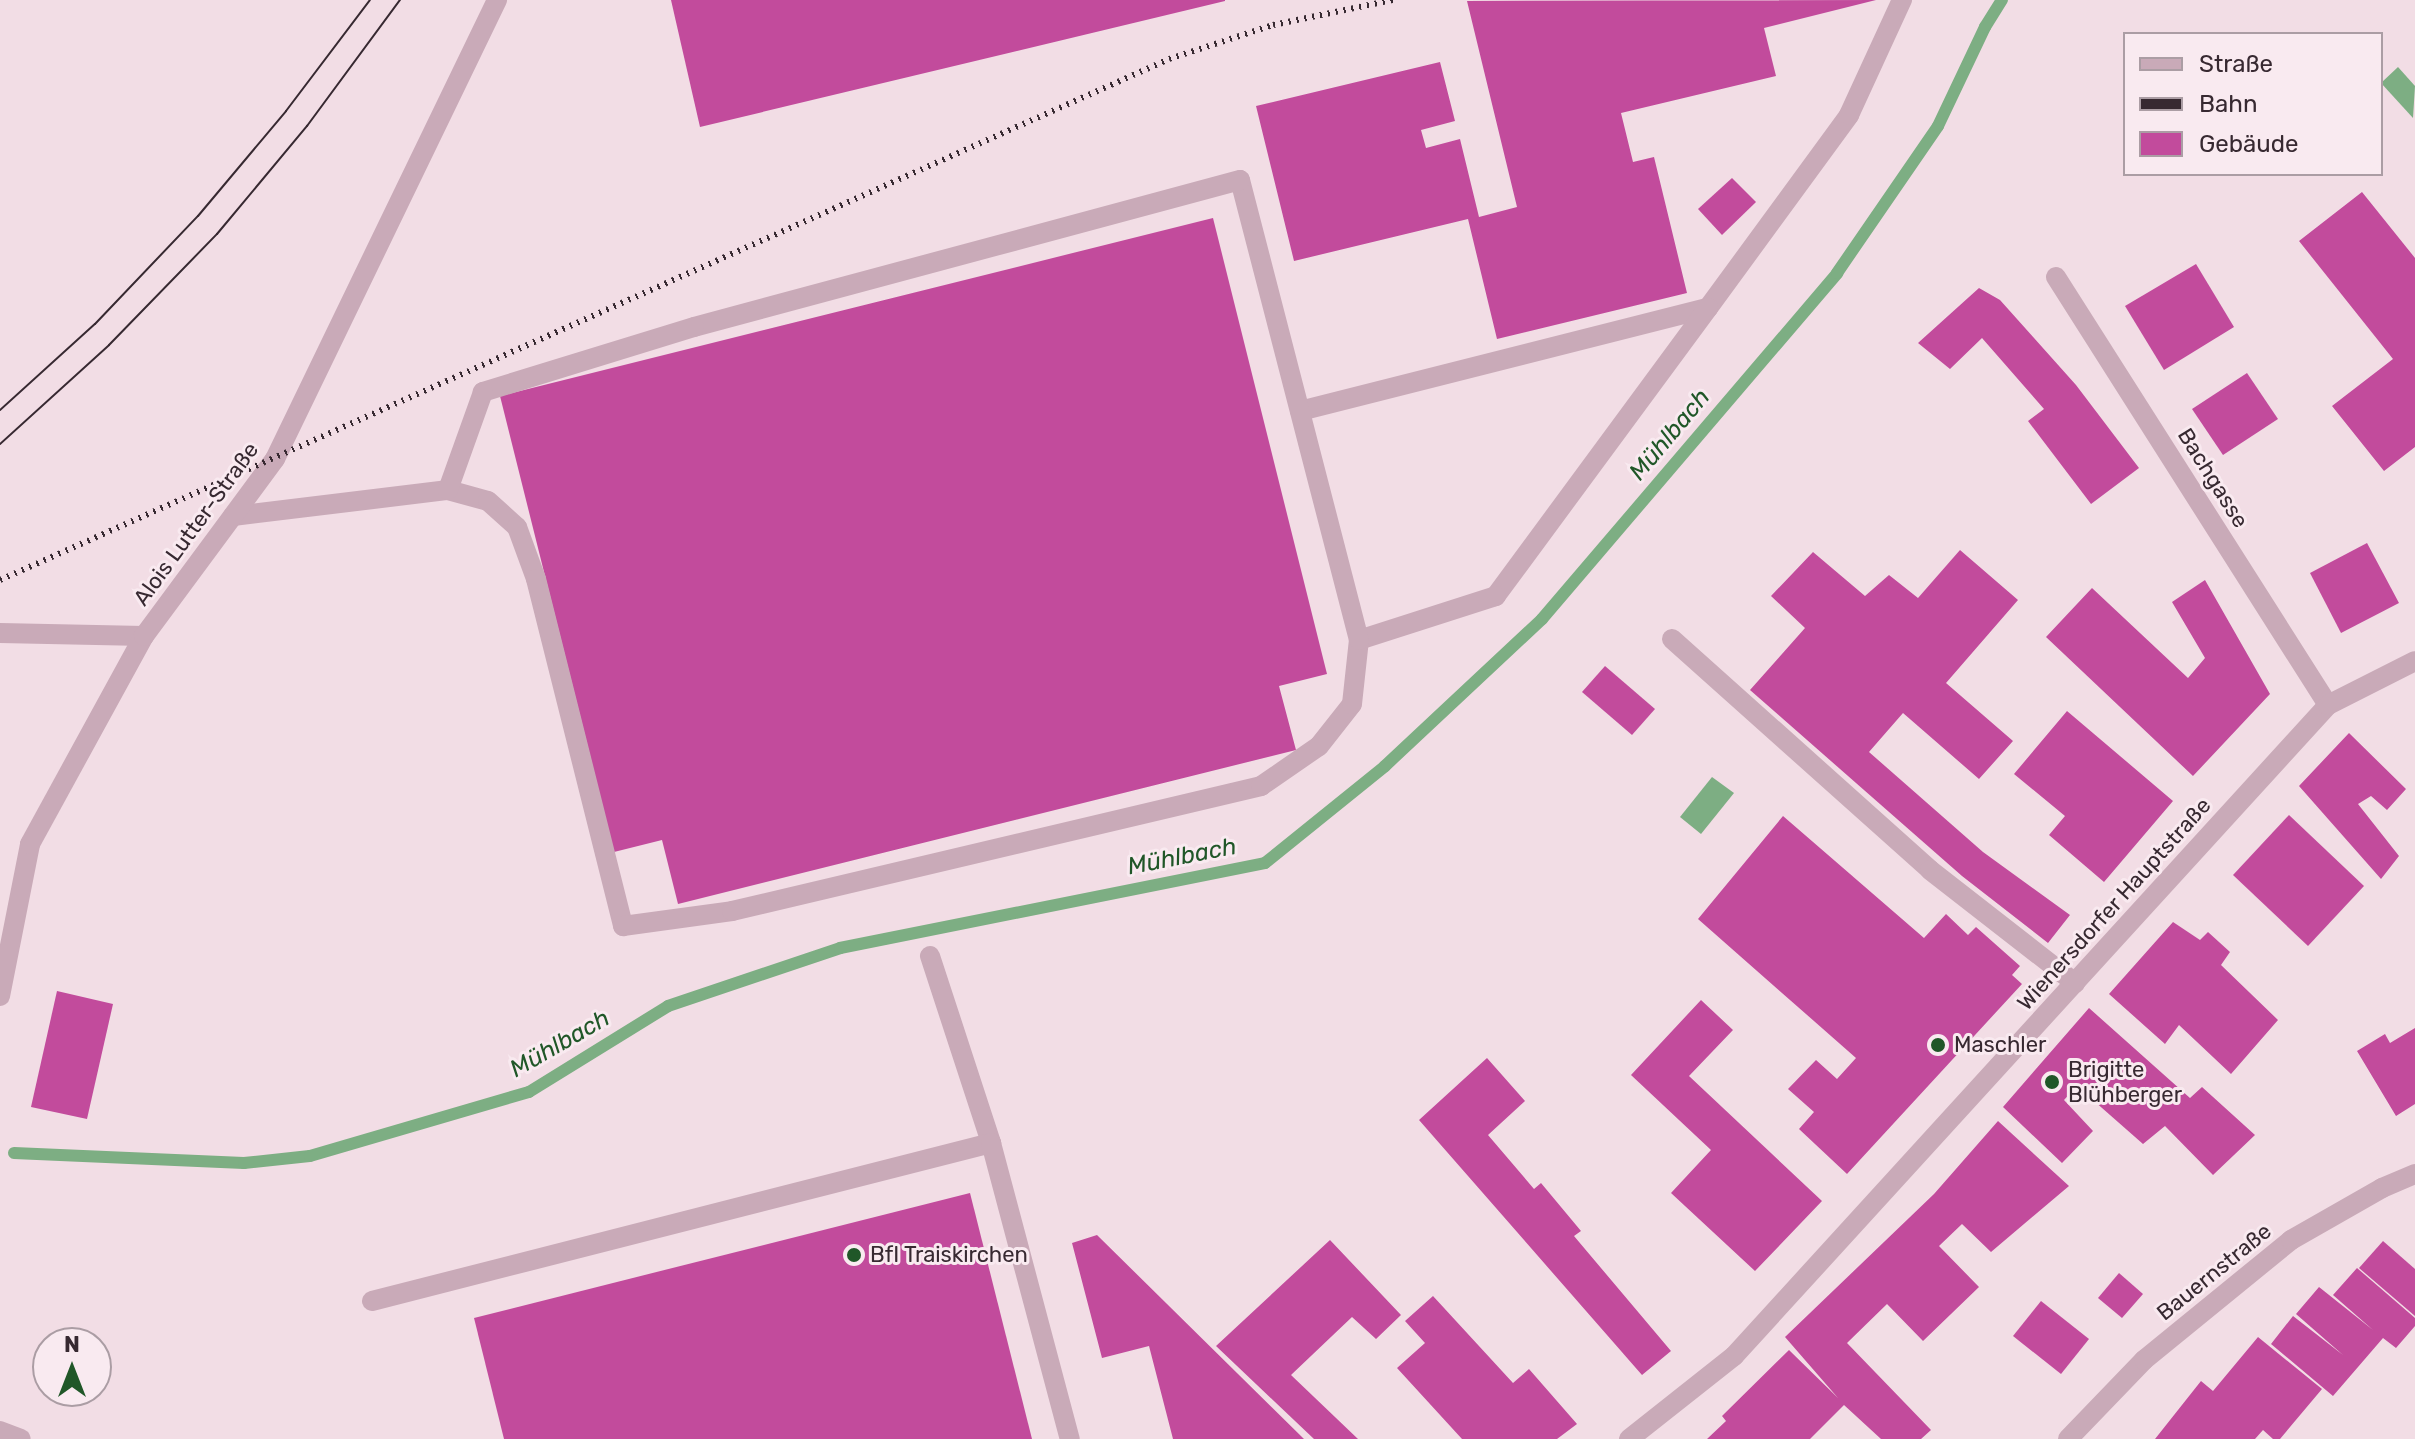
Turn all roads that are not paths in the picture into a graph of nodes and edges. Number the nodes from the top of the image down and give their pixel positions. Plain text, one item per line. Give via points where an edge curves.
1 (497, 0) edge
2 (1902, 0) edge
3 (2056, 277) dead end
4 (1708, 308) junction
5 (1300, 411) junction
6 (448, 490) junction
7 (233, 516) junction
8 (0, 633) edge
9 (144, 636) junction
10 (1672, 639) dead end
11 (1359, 640) junction
12 (2415, 661) edge
13 (2328, 705) junction
14 (930, 956) dead end
15 (2075, 983) junction
16 (0, 996) edge
17 (991, 1143) junction
18 (2415, 1174) edge
19 (372, 1301) dead end
20 (0, 1431) edge
21 (2074, 1437) edge
22 (21, 1439) edge
23 (1070, 1439) edge
24 (1629, 1439) edge

1 - 7 street, Alois Lutter-Straße via 275,459
2 - 4 street via 1849,115
3 - 13 street, Bachgasse
4 - 5 street
4 - 11 street via 1496,596
5 - 6 street via 1240,180 694,327 483,392
5 - 11 street
6 - 7 street
6 - 11 street via 488,501 517,527 536,579 623,926 747,908 1261,786 1319,746 1352,704
7 - 9 street, Alois Lutter-Straße
8 - 9 street
9 - 16 street, Alois Lutter-Straße via 30,844
10 - 15 street via 1930,870
12 - 13 street, Wienersdorfer Hauptstraße
13 - 15 street, Wienersdorfer Hauptstraße
14 - 17 street
15 - 24 street, Wienersdorfer Hauptstraße via 1734,1356
17 - 19 street
17 - 23 street
18 - 21 street, Bauernstraße via 2291,1240 2144,1360
20 - 22 street

